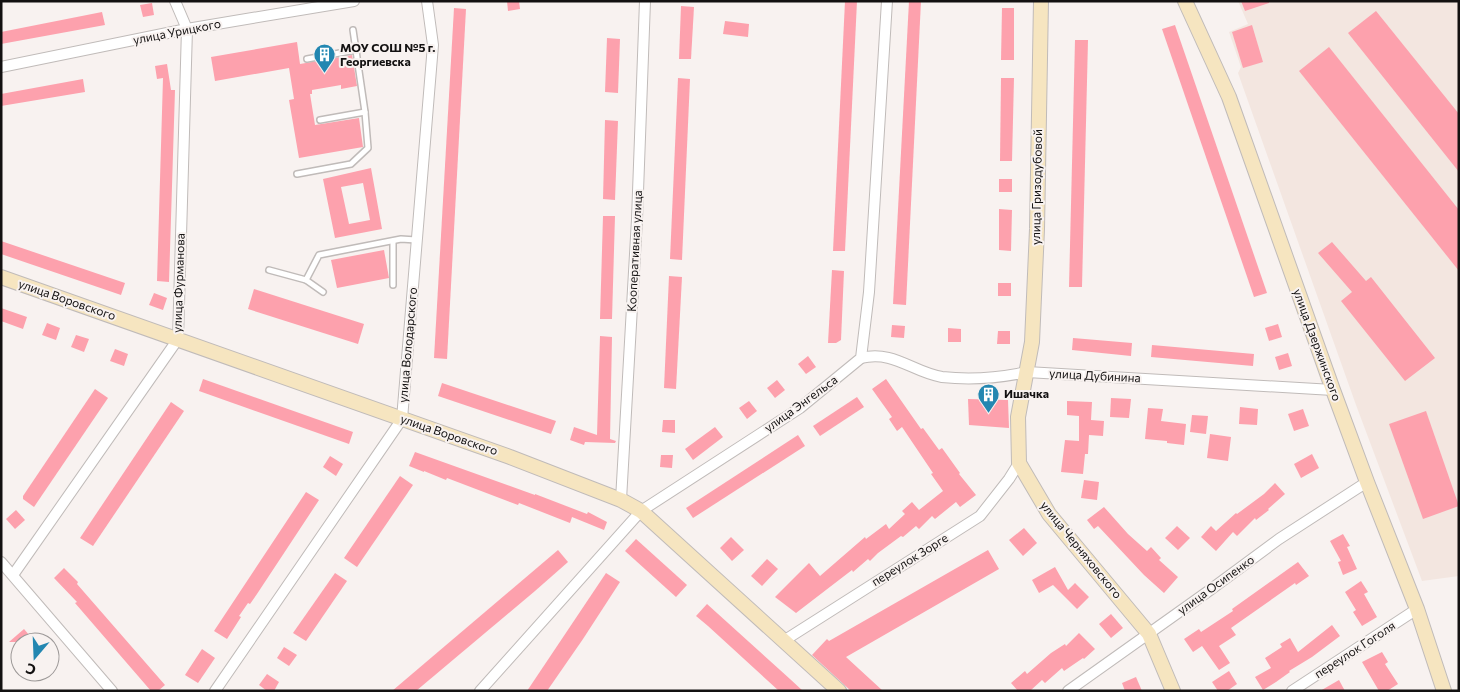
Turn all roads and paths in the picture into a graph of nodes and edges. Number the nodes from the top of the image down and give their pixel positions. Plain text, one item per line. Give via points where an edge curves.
1 (175, 1) edge
2 (354, 1) edge
3 (427, 1) edge
4 (645, 1) edge
5 (886, 1) edge
6 (1041, 1) edge
7 (1185, 1) edge
8 (187, 29) junction
9 (353, 30) dead end
10 (356, 50) junction
11 (307, 60) dead end
12 (1, 67) edge
13 (365, 112) junction
14 (320, 120) dead end
15 (297, 174) dead end
16 (417, 240) junction
17 (392, 241) junction
18 (269, 270) dead end
19 (1, 277) edge
20 (306, 280) junction
21 (394, 285) dead end
22 (323, 292) dead end
23 (178, 339) junction
24 (861, 358) junction
25 (1027, 372) junction
26 (1333, 390) junction
27 (402, 419) junction
28 (1019, 463) junction
29 (1367, 482) junction
30 (621, 500) junction
31 (641, 511) junction
32 (1, 562) edge
33 (13, 575) junction
34 (1417, 609) junction
35 (1148, 634) junction
36 (785, 640) junction
37 (112, 691) edge
38 (215, 691) edge
39 (480, 691) edge
40 (839, 691) edge
41 (1068, 691) edge
42 (1173, 691) edge
43 (1292, 691) edge
44 (1444, 691) edge

1 - 8 street, улица Фурманова
2 - 8 street, улица Урицкого
3 - 16 street, улица Володарского via 432,45
4 - 30 street, Кооперативная улица
5 - 24 street via 869,292
6 - 25 street, улица Гризодубовой via 1037,229 1032,342
7 - 26 street, улица Дзержинского via 1229,97
8 - 12 street, улица Урицкого
8 - 23 street, улица Фурманова
9 - 10 lane
10 - 11 lane
10 - 13 lane
13 - 14 lane
13 - 15 lane via 368,148 351,164
16 - 17 lane
16 - 27 street, улица Володарского
17 - 20 lane via 319,255
17 - 21 lane
18 - 20 lane
19 - 23 street, улица Воровского
20 - 22 lane
23 - 27 street, улица Воровского
23 - 33 street, улица Фурманова
24 - 25 street, улица Дубинина via 886,356 940,376 975,378
24 - 31 street, улица Энгельса via 800,408
25 - 26 street, улица Дубинина
25 - 28 street, улица Черняховского via 1018,417
26 - 29 street, улица Дзержинского
27 - 30 street, улица Воровского
27 - 38 street, улица Володарского
28 - 35 street, улица Черняховского via 1049,514
28 - 36 street, переулок Зорге via 980,516
29 - 34 street, улица Дзержинского
29 - 35 street, улица Осипенко via 1279,539
30 - 31 street, улица Воровского
31 - 36 street, улица Воровского
31 - 39 street, улица Энгельса
32 - 33 street
33 - 37 street
34 - 43 street, переулок Гоголя
34 - 44 street, улица Дзержинского
35 - 41 street, улица Осипенко
35 - 42 street, улица Черняховского
36 - 40 street, улица Воровского

